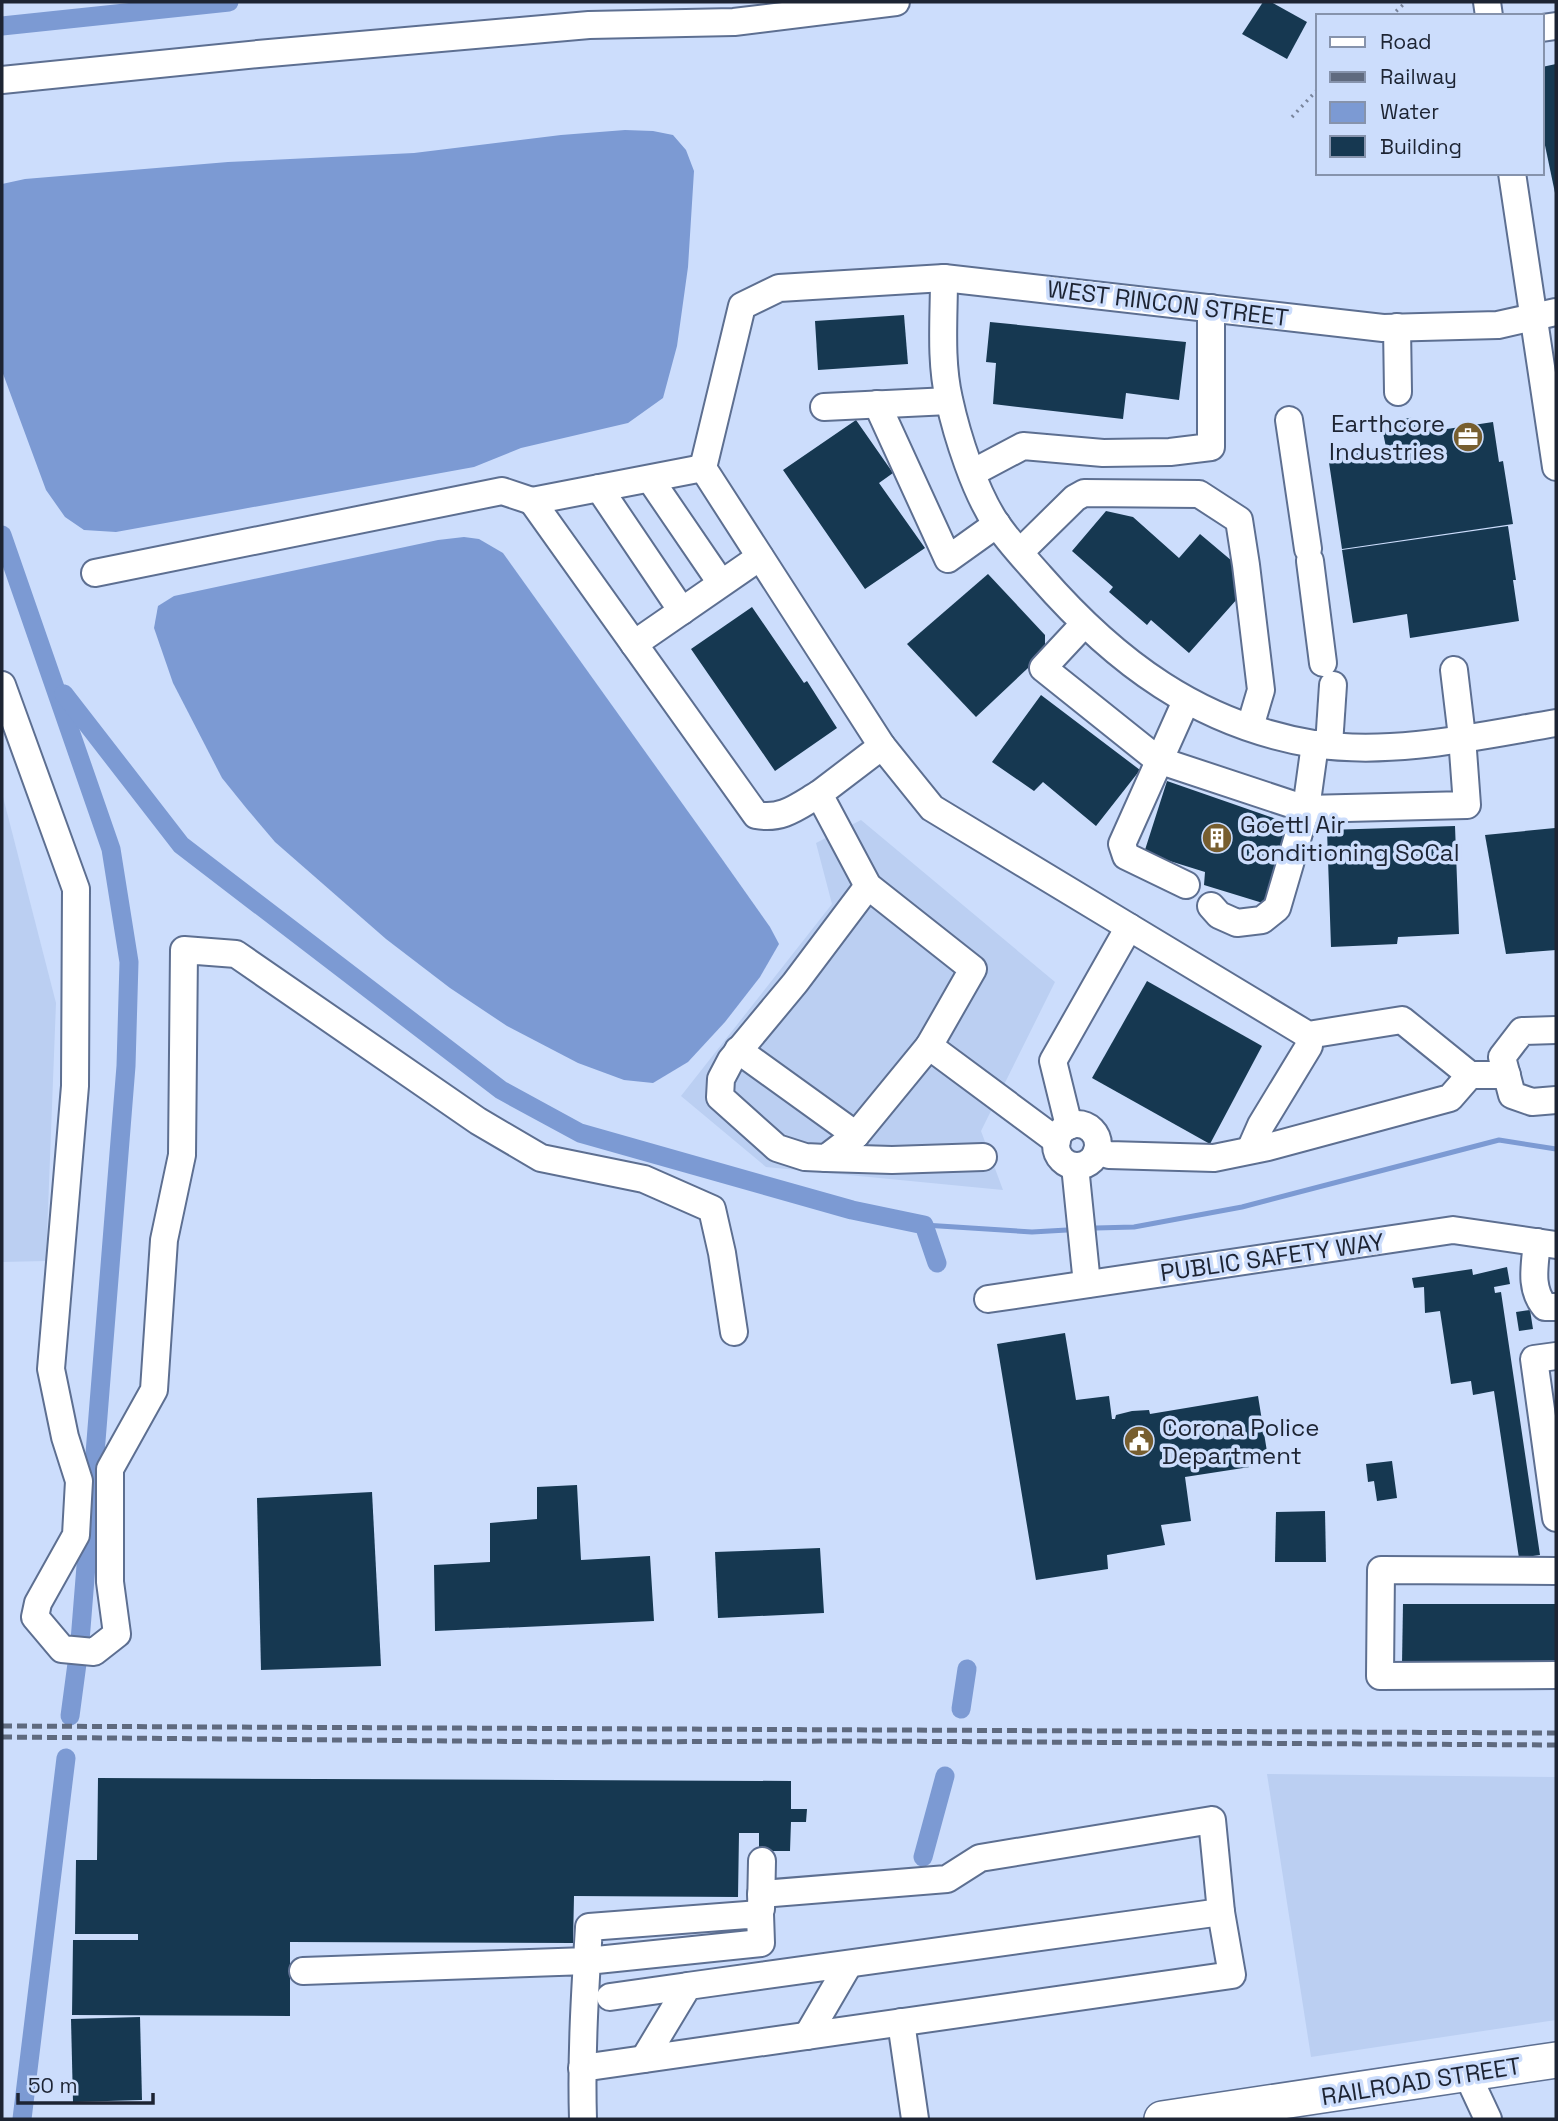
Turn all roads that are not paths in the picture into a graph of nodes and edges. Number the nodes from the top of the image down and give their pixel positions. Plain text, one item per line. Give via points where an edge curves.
1 (896, 2) edge
2 (2, 80) edge
3 (1512, 175) edge
4 (944, 278) junction
5 (1211, 308) junction
6 (1544, 315) edge
7 (1397, 327) junction
8 (1398, 392) dead end
9 (949, 401) junction
10 (877, 404) junction
11 (824, 407) dead end
12 (1289, 420) dead end
13 (1556, 467) edge
14 (703, 468) junction
15 (972, 473) junction
16 (650, 479) junction
17 (598, 488) junction
18 (532, 501) junction
19 (997, 524) junction
20 (1020, 552) junction
21 (760, 556) junction
22 (95, 573) dead end
23 (721, 583) junction
24 (682, 611) junction
25 (1084, 624) junction
26 (634, 644) junction
27 (1454, 670) dead end
28 (2, 685) edge
29 (1186, 701) junction
30 (1556, 723) edge
31 (1250, 727) junction
32 (1462, 737) junction
33 (1322, 744) junction
34 (883, 746) junction
35 (1158, 760) junction
36 (819, 794) junction
37 (1306, 809) junction
38 (1186, 885) dead end
39 (868, 886) junction
40 (1211, 906) dead end
41 (1129, 927) junction
42 (1556, 1030) edge
43 (1308, 1035) junction
44 (929, 1046) junction
45 (738, 1050) junction
46 (1470, 1075) junction
47 (1507, 1075) junction
48 (1556, 1100) edge
49 (1063, 1133) junction
50 (856, 1135) junction
51 (1250, 1150) junction
52 (1097, 1151) junction
53 (983, 1157) dead end
54 (826, 1158) junction
55 (1075, 1166) junction
56 (1547, 1244) edge
57 (1087, 1284) junction
58 (988, 1299) dead end
59 (1556, 1307) edge
60 (734, 1332) dead end
61 (1556, 1356) edge
62 (1556, 1518) edge
63 (1556, 1571) edge
64 (1556, 1675) edge
65 (762, 1861) dead end
66 (757, 1908) junction
67 (1221, 1912) junction
68 (587, 1961) junction
69 (849, 1964) junction
70 (303, 1971) dead end
71 (688, 1986) junction
72 (610, 1997) dead end
73 (901, 2022) junction
74 (807, 2035) junction
75 (644, 2059) junction
76 (1556, 2060) edge
77 (583, 2068) junction
78 (1467, 2074) junction
79 (583, 2119) edge
80 (915, 2119) edge
81 (1162, 2119) edge
82 (1488, 2119) edge

1 - 2 street via 734,22 589,25
3 - 6 street
4 - 5 street, WEST RINCON STREET
4 - 9 street via 944,374
4 - 14 street, WEST RINCON STREET via 779,288 742,306
5 - 7 street, WEST RINCON STREET
5 - 15 street via 1211,447 1103,453 1023,446
6 - 7 street, WEST RINCON STREET via 1498,325
6 - 13 street
7 - 8 street
9 - 10 street
9 - 15 street
10 - 11 street
10 - 19 street via 948,559
12 - 33 street via 1328,674
14 - 16 street
14 - 21 street
15 - 19 street
16 - 17 street
16 - 23 street
17 - 18 street
17 - 24 street
18 - 22 street via 502,491
18 - 26 street
19 - 20 street
20 - 25 street
20 - 31 street via 1084,493 1199,494 1238,520 1261,690
21 - 23 street
21 - 34 street
23 - 24 street
24 - 26 street
25 - 29 street via 1161,687
25 - 35 street via 1043,668
26 - 36 street via 756,815 771,818
27 - 32 street
28 - 60 street via 76,889 75,1086 51,1369 79,1494 76,1535 38,1603 35,1617 62,1648 94,1653 117,1634 110,1582 110,1469 154,1390 164,1240 182,1155 184,950 236,954 478,1121 541,1158 644,1179 712,1209
29 - 31 street
29 - 35 street
30 - 32 street
31 - 33 street
32 - 33 street via 1400,746
32 - 37 street via 1467,805
33 - 37 street
34 - 36 street
34 - 41 street via 932,808
35 - 37 street
35 - 38 street via 1122,844 1126,856
36 - 39 street
37 - 40 street via 1277,908 1262,920 1237,923
39 - 44 street via 973,969
39 - 45 street
41 - 43 street
41 - 49 street via 1053,1060
42 - 47 street via 1522,1031 1502,1057
43 - 46 street via 1402,1020
43 - 51 street via 1309,1046
44 - 49 street
44 - 50 street
45 - 50 street
45 - 54 street via 721,1079 720,1097 777,1148
46 - 47 street
46 - 51 street via 1450,1098
47 - 48 street via 1512,1095 1532,1102
49 - 52 street via 1089,1127 1097,1138
49 - 55 street via 1058,1155
50 - 54 street
51 - 52 street via 1214,1158
52 - 55 street via 1089,1163
53 - 54 street
55 - 57 street
56 - 57 street, PUBLIC SAFETY WAY via 1453,1230
56 - 59 street via 1534,1287 1545,1307
57 - 58 street, PUBLIC SAFETY WAY
61 - 62 street via 1534,1359
63 - 64 street via 1381,1570 1380,1676
65 - 66 street
66 - 67 street via 947,1879 980,1857 1212,1819
66 - 68 street via 589,1927
66 - 68 street via 761,1943
67 - 69 street
67 - 73 street via 1232,1975
68 - 70 street
68 - 77 street
69 - 71 street
69 - 74 street
71 - 72 street
71 - 75 street
73 - 74 street
73 - 80 street
74 - 75 street
75 - 77 street
76 - 78 main road, RAILROAD STREET
77 - 79 street
78 - 81 main road, RAILROAD STREET
78 - 82 street

